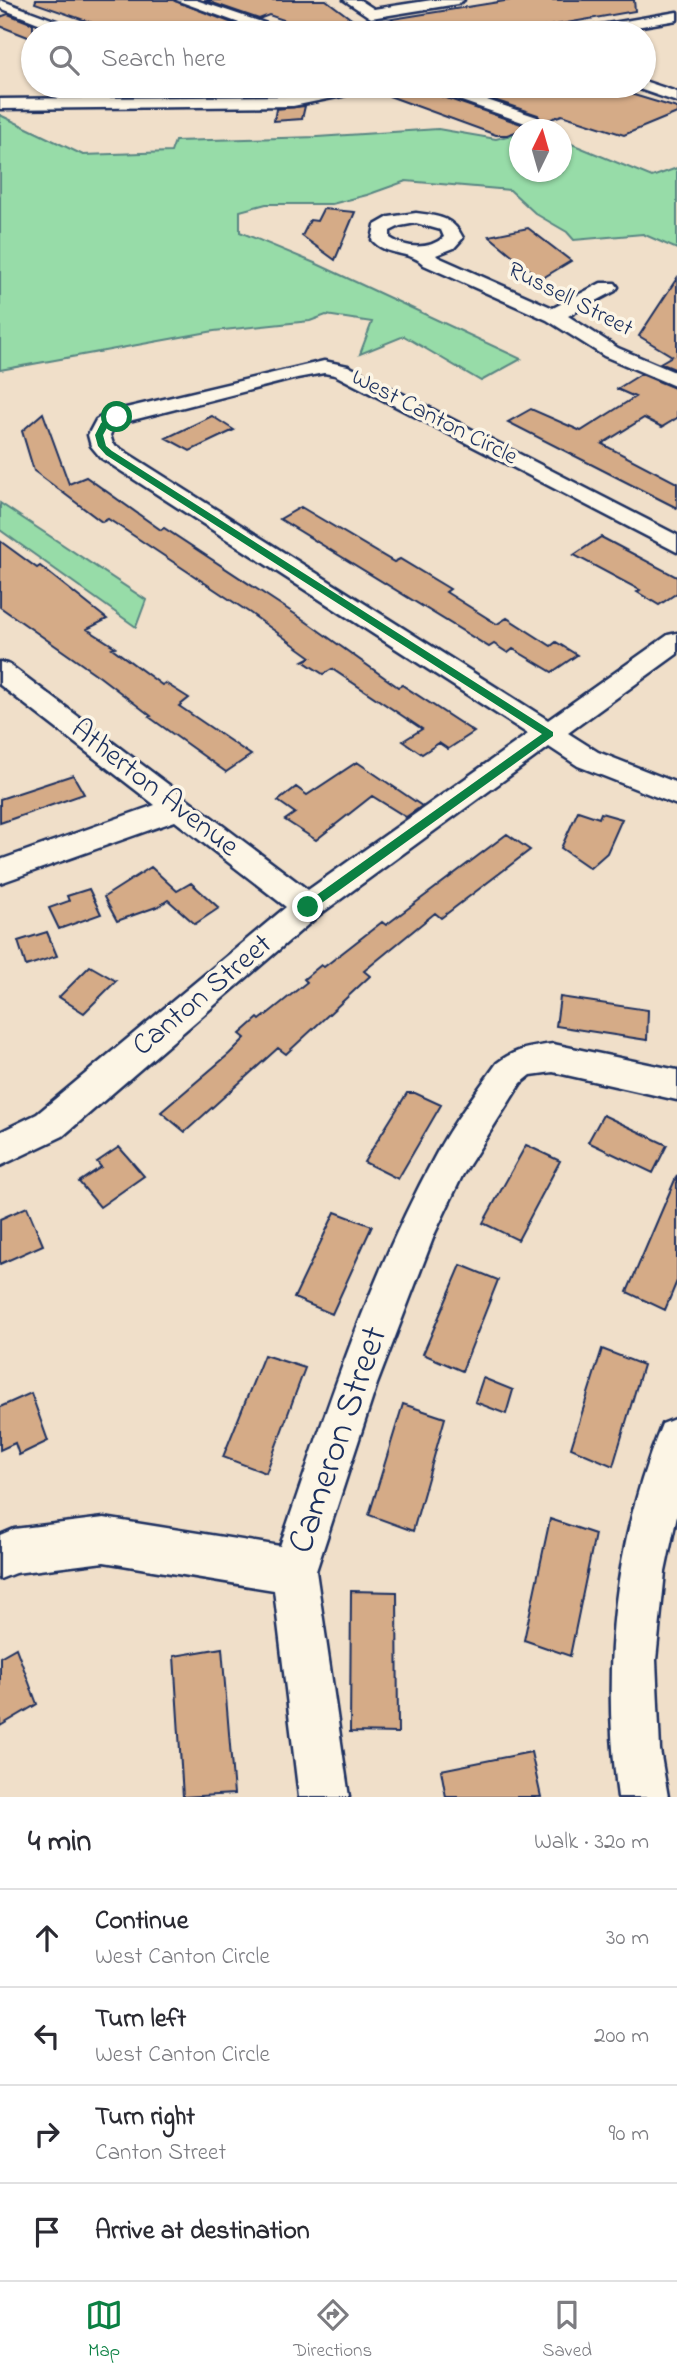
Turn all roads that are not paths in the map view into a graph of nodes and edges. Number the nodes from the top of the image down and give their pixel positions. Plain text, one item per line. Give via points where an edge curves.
1 (183, 0) edge
2 (351, 0) edge
3 (457, 0) edge
4 (0, 3) edge
5 (677, 16) edge
6 (46, 21) edge
7 (245, 21) edge
8 (648, 21) edge
9 (666, 79) dead end
10 (656, 81) edge
11 (656, 89) edge
12 (677, 97) edge
13 (245, 98) edge
14 (314, 98) edge
15 (467, 98) edge
16 (255, 102) junction
17 (0, 104) edge
18 (528, 119) edge
19 (422, 251) dead end
20 (608, 287) dead end
21 (554, 316) junction
22 (677, 381) edge
23 (677, 545) edge
24 (677, 642) edge
25 (0, 671) edge
26 (549, 734) junction
27 (677, 795) edge
28 (178, 808) junction
29 (0, 872) edge
30 (308, 907) junction
31 (677, 1085) edge
32 (0, 1150) edge
33 (677, 1439) edge
34 (0, 1557) edge
35 (294, 1571) junction
36 (324, 1797) edge
37 (643, 1797) edge

1 - 7 street
2 - 3 street via 371,14
4 - 6 street
5 - 8 street
9 - 10 street
11 - 12 street
13 - 16 street
14 - 16 street
15 - 18 street
16 - 17 street
19 - 21 street, Russell Street via 431,261
20 - 21 street
21 - 22 street, Russell Street via 611,352
23 - 26 street, West Canton Circle via 341,370 324,367 285,374 117,417 104,425 100,439 109,453
24 - 26 street, Canton Street
25 - 28 street, Atherton Avenue
26 - 27 street via 588,759
26 - 30 street, Canton Street
28 - 29 street
28 - 30 street, Atherton Avenue
30 - 32 street, Canton Street via 50,1125
31 - 35 street, Cameron Street via 553,1058 523,1062 509,1073 443,1178 387,1303
33 - 37 street via 646,1545 636,1600 633,1716
34 - 35 street via 14,1550 104,1541
35 - 36 street, Cameron Street

